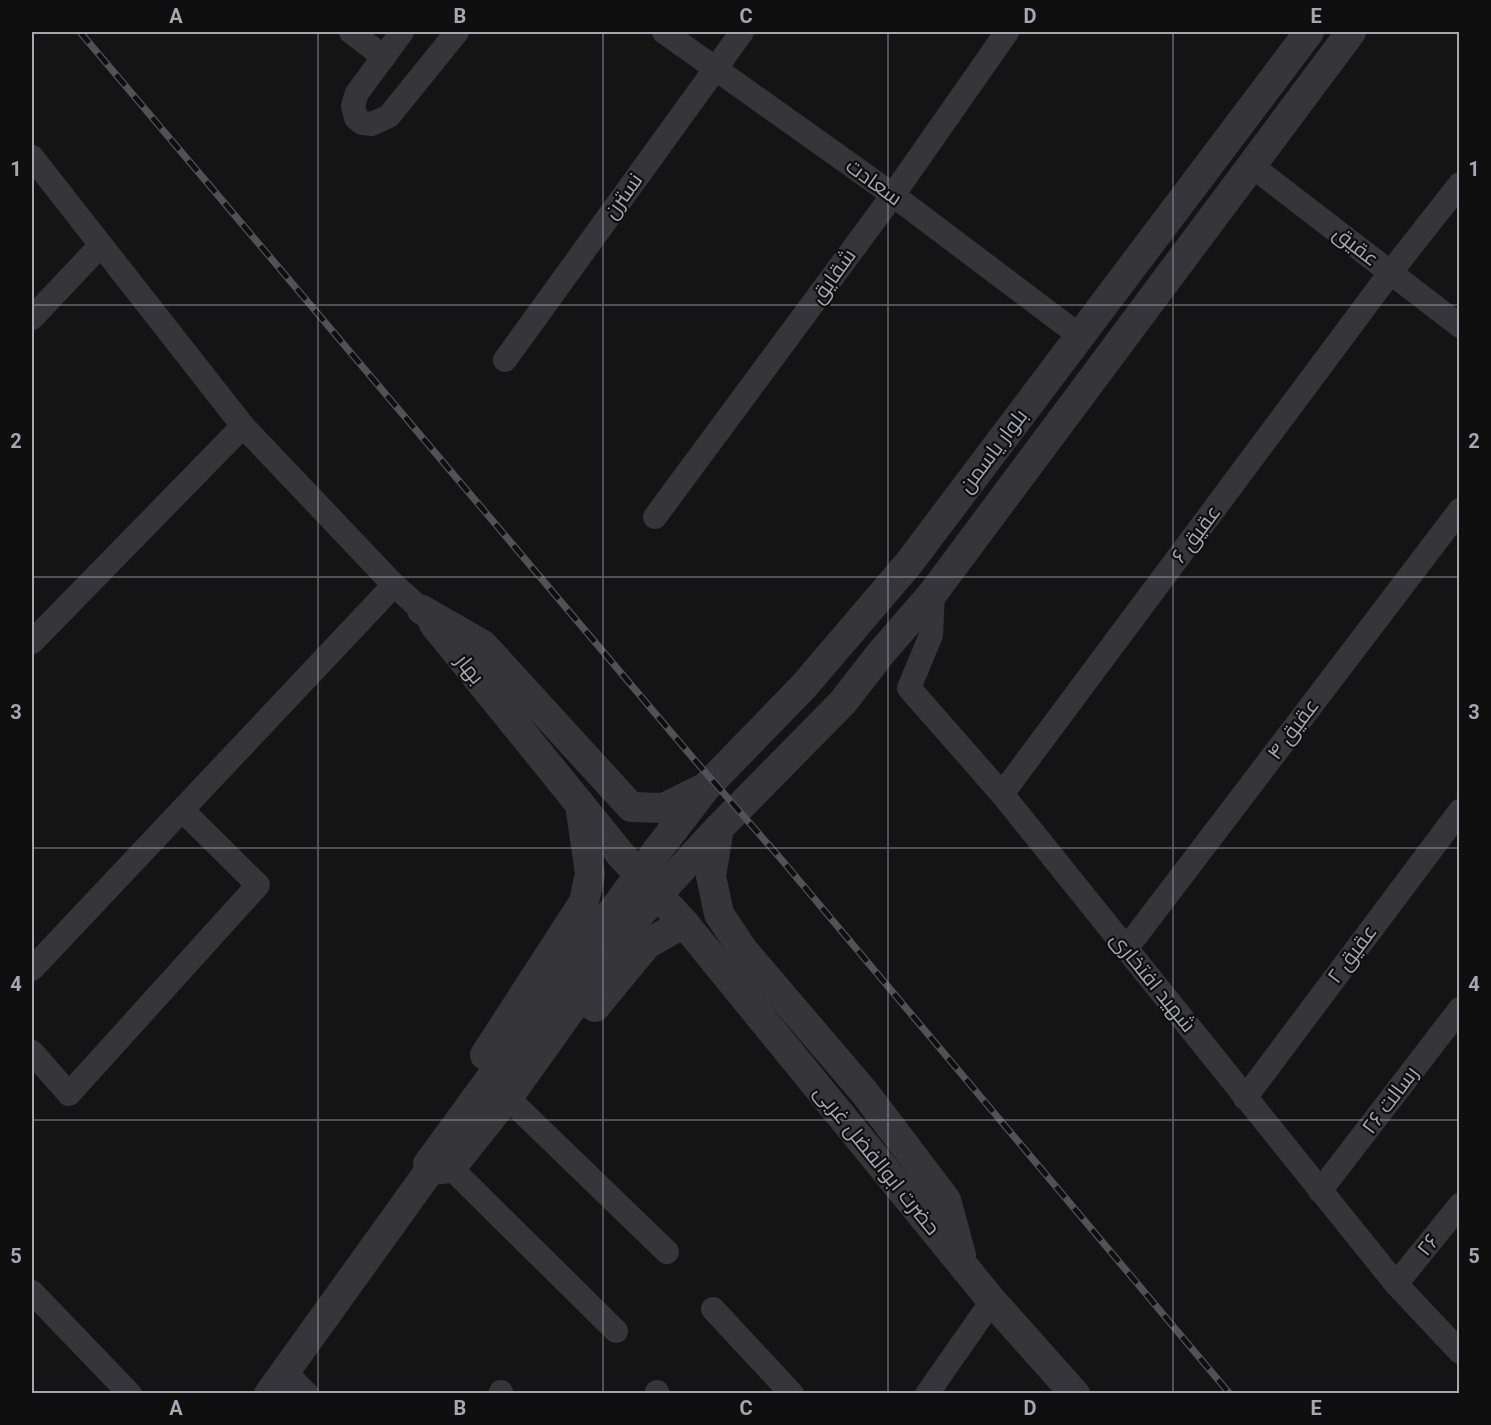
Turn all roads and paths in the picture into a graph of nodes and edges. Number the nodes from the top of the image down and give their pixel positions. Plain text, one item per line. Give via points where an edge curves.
1 (351, 32) edge
2 (402, 32) edge
3 (457, 32) edge
4 (664, 32) edge
5 (742, 32) edge
6 (1007, 32) edge
7 (1309, 32) edge
8 (1351, 32) edge
9 (384, 57) junction
10 (715, 69) junction
11 (32, 157) edge
12 (1252, 166) junction
13 (1460, 184) edge
14 (893, 195) junction
15 (100, 246) junction
16 (1390, 273) junction
17 (32, 318) edge
18 (1460, 326) edge
19 (1080, 336) junction
20 (505, 360) dead end
21 (243, 426) junction
22 (1460, 510) edge
23 (655, 517) dead end
24 (394, 585) junction
25 (933, 593) junction
26 (422, 610) junction
27 (32, 642) edge
28 (706, 787) junction
29 (1002, 795) junction
30 (580, 804) junction
31 (182, 810) junction
32 (1460, 811) edge
33 (719, 828) junction
34 (684, 923) junction
35 (1126, 949) junction
36 (32, 969) edge
37 (1460, 1009) edge
38 (32, 1052) edge
39 (1245, 1098) junction
40 (515, 1105) junction
41 (436, 1167) junction
42 (1320, 1191) junction
43 (1460, 1205) edge
44 (667, 1252) dead end
45 (964, 1267) junction
46 (1396, 1284) junction
47 (32, 1292) edge
48 (992, 1301) junction
49 (712, 1309) dead end
50 (616, 1331) dead end
51 (1460, 1352) edge
52 (277, 1383) edge
53 (130, 1394) edge
54 (307, 1394) edge
55 (792, 1394) edge
56 (927, 1394) edge
57 (1075, 1394) edge

1 - 9 street
2 - 9 street
3 - 9 street via 389,116 372,124 362,123 353,106 357,93
4 - 10 street, سعادت
5 - 10 street, نسترن
6 - 14 street, شقایق
7 - 19 street, بلوار یاسمن
8 - 12 street, بلوار یاسمن
10 - 14 street, سعادت
10 - 20 street, نسترن
11 - 15 street, بهار
12 - 16 street, عقیق
12 - 25 street, بلوار یاسمن
13 - 16 street, عقیق ۶
14 - 19 street, سعادت
14 - 23 street, شقایق
15 - 17 street
15 - 21 street, بهار
16 - 18 street, عقیق
16 - 29 street, عقیق ۶
19 - 28 street, بلوار یاسمن via 909,563 804,686
21 - 24 street, بهار
21 - 27 street
22 - 35 street, عقیق ۴
24 - 26 street, بهار
24 - 31 street
25 - 29 street, شهید افتخاری via 931,635 909,688
25 - 33 street, بلوار یاسمن via 843,702
26 - 28 street via 483,645 631,807 664,808
26 - 30 street, بهار
28 - 41 street, بلوار یاسمن via 656,852
29 - 35 street, شهید افتخاری
30 - 34 street, بهار, bridge
30 - 41 street via 590,874 584,902 451,1104
31 - 36 street
31 - 38 street via 258,885 69,1094
32 - 39 street, عقیق ۲
33 - 41 street, بلوار یاسمن via 636,918 514,1089
33 - 45 street via 711,876 719,914 742,950 865,1093 946,1200
34 - 40 street via 647,944
34 - 45 street, حضرت ابوالفضل غربی
35 - 39 street, شهید افتخاری
37 - 42 street, رسالت ۲۶
39 - 42 street, شهید افتخاری
40 - 41 street
40 - 44 street
41 - 50 street
41 - 52 street
42 - 46 street, شهید افتخاری
43 - 46 street, ۲۶
45 - 48 street, حضرت ابوالفضل غربی
46 - 51 street, شهید افتخاری
47 - 53 street
48 - 56 street
48 - 57 street, حضرت ابوالفضل غربی
49 - 55 street
52 - 54 street

